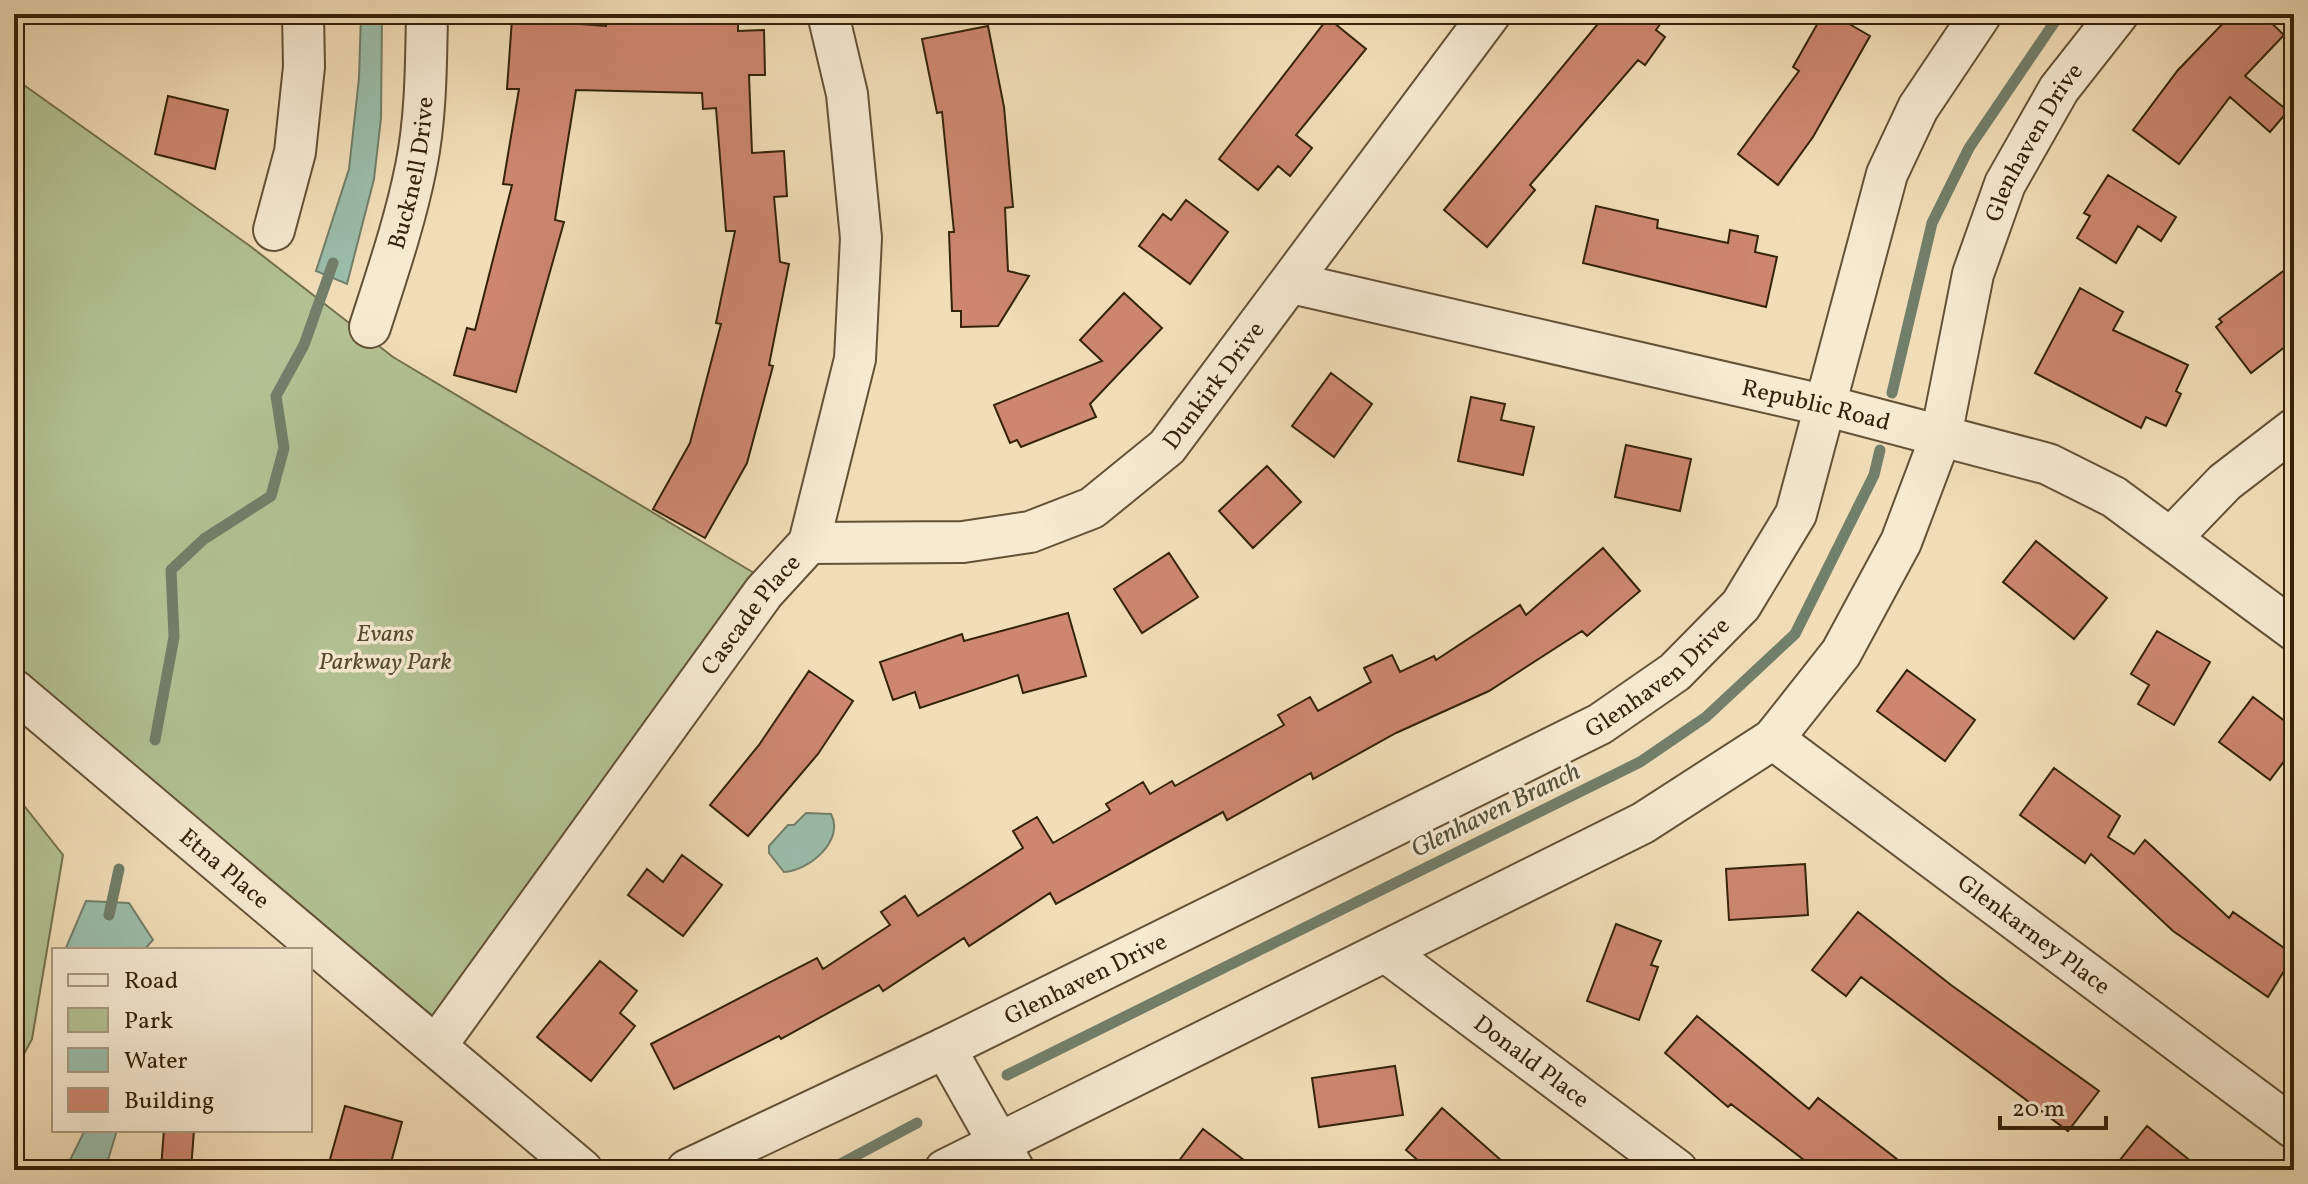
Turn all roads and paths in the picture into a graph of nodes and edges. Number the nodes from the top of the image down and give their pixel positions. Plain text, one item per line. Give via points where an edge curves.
1 (303, 14) edge
2 (427, 14) edge
3 (828, 14) edge
4 (1490, 14) edge
5 (1981, 14) edge
6 (2118, 14) edge
7 (274, 230) dead end
8 (1292, 283) junction
9 (370, 327) dead end
10 (1827, 406) junction
11 (2294, 429) edge
12 (1941, 436) junction
13 (2171, 538) junction
14 (809, 543) junction
15 (2294, 630) edge
16 (14, 690) edge
17 (1773, 739) junction
18 (1386, 952) junction
19 (436, 1046) junction
20 (945, 1048) junction
21 (2294, 1128) edge
22 (1006, 1156) edge
23 (582, 1170) edge
24 (687, 1170) edge
25 (945, 1170) edge
26 (1677, 1170) edge

1 - 7 street via 304,67 295,152
2 - 9 street, Bucknell Drive via 416,165
3 - 14 street, Cascade Place via 847,94 861,238 855,359
4 - 8 street, Dunkirk Drive
5 - 10 street, Glenhaven Drive via 1918,108 1887,174
6 - 12 street, Glenhaven Drive via 2059,89 2005,184 1973,274
8 - 10 street, Republic Road
8 - 14 street, Dunkirk Drive via 1167,447 1092,508 1030,532 963,542
10 - 12 street, Republic Road
10 - 20 street, Glenhaven Drive via 1796,514 1741,605 1675,672 1600,724
11 - 13 street via 2225,482
12 - 13 street, Republic Road via 2048,464 2114,497
12 - 17 street, Glenhaven Drive via 1901,542 1841,653
13 - 15 street, Republic Road
14 - 19 street, Cascade Place via 764,592
16 - 19 street, Etna Place
17 - 18 street, Glenhaven Drive via 1643,823
17 - 21 street, Glenkarney Place
18 - 22 street, Glenhaven Drive
18 - 26 street, Donald Place
19 - 23 street, Etna Place
20 - 22 street
20 - 24 street, Glenhaven Drive
22 - 25 street, Glenhaven Drive

